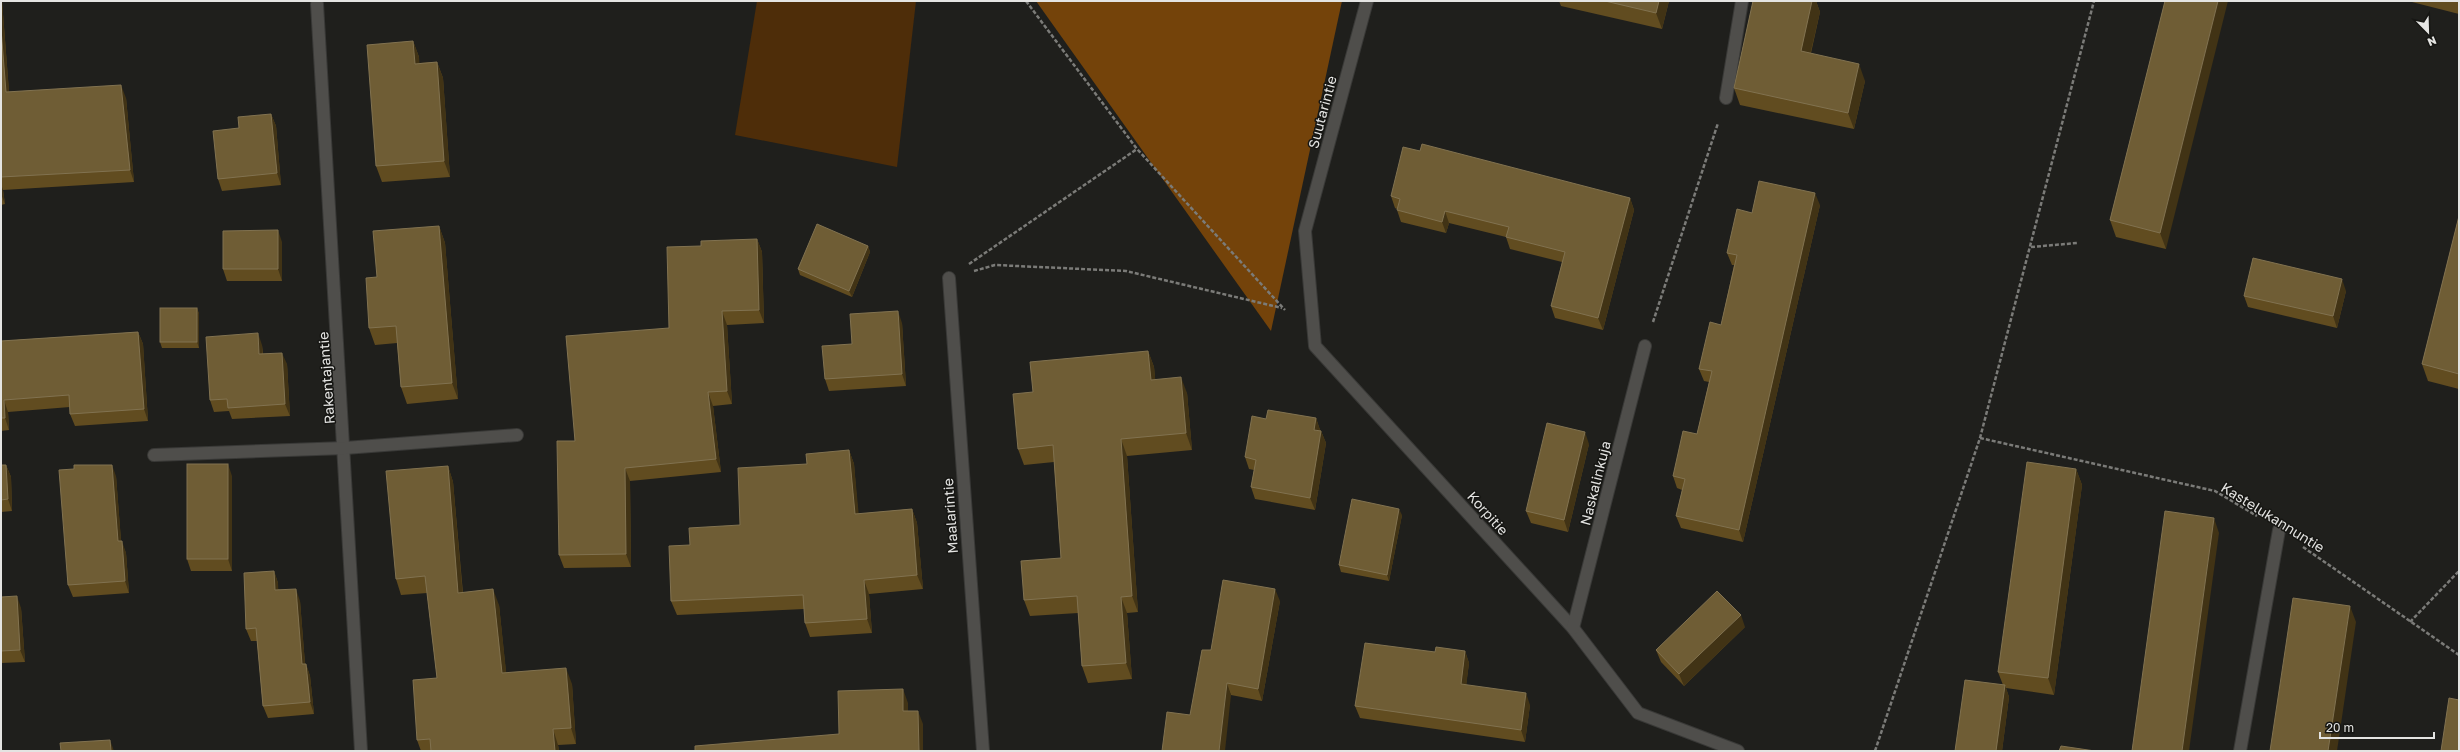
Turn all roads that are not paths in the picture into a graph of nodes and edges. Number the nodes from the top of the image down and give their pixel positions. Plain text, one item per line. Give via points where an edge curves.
1 (1367, 1) edge
2 (1742, 1) edge
3 (317, 4) dead end
4 (1726, 98) road end
5 (1305, 231) joint
6 (948, 278) road end
7 (1645, 346) road end
8 (517, 436) dead end
9 (345, 448) junction
10 (154, 455) dead end
11 (2279, 530) road end
12 (1574, 628) junction
13 (361, 751) edge
14 (983, 751) edge
15 (1738, 751) edge
16 (2240, 751) edge

1 - 5 street, Suutarintie
2 - 4 street
3 - 9 street, Rakentajantie
5 - 12 street, Korpitie via 1315,346
6 - 14 street, Maalarintie
7 - 12 street, Naskalinkuja
8 - 9 street
9 - 10 street
9 - 13 street, Rakentajantie
11 - 16 street
12 - 15 street, Korpitie via 1638,713

